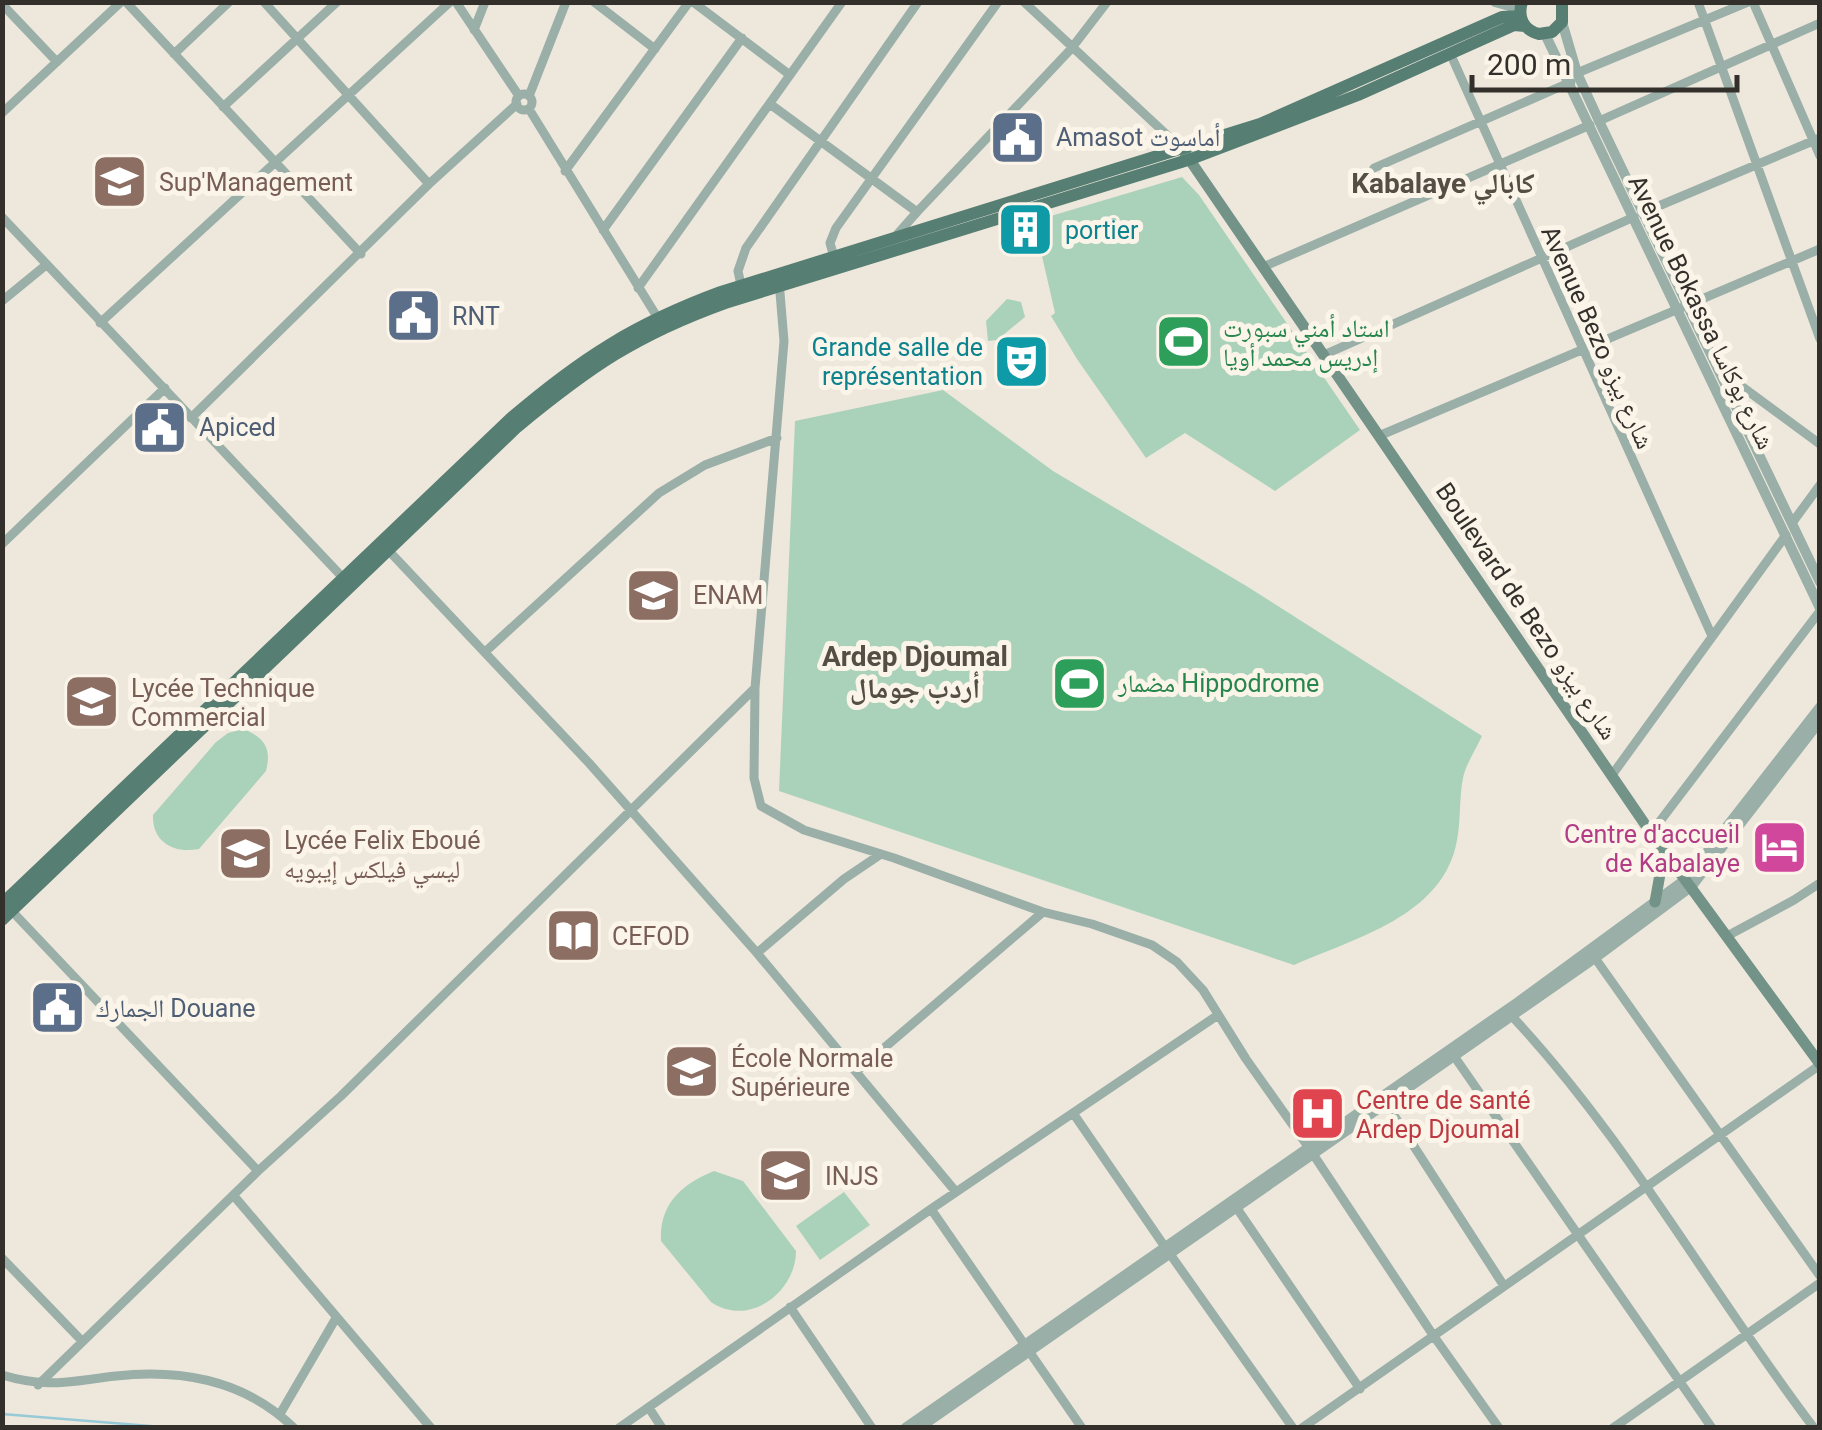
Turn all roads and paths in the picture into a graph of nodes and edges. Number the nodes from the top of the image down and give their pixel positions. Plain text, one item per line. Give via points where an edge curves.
1 (123, 2) edge
2 (229, 2) edge
3 (264, 2) edge
4 (337, 2) edge
5 (453, 2) edge
6 (485, 2) edge
7 (566, 2) edge
8 (594, 2) edge
9 (691, 2) edge
10 (842, 2) edge
11 (918, 2) edge
12 (998, 2) edge
13 (1024, 2) edge
14 (1106, 2) edge
15 (1495, 2) edge
16 (1698, 2) edge
17 (1750, 2) edge
18 (2, 4) edge
19 (1565, 9) edge
20 (1522, 13) edge
21 (1704, 20) junction
22 (1820, 23) edge
23 (474, 30) junction
24 (1545, 34) junction
25 (742, 38) junction
26 (298, 39) junction
27 (1771, 45) junction
28 (656, 49) junction
29 (1070, 49) junction
30 (174, 54) junction
31 (1450, 54) junction
32 (57, 62) junction
33 (1723, 67) junction
34 (790, 75) junction
35 (1574, 78) junction
36 (350, 95) junction
37 (522, 99) junction
38 (770, 104) junction
39 (223, 107) junction
40 (2, 113) edge
41 (1480, 123) junction
42 (1595, 123) junction
43 (1816, 140) edge
44 (820, 141) junction
45 (1186, 154) junction
46 (1820, 156) edge
47 (276, 162) junction
48 (1756, 166) junction
49 (1500, 167) junction
50 (1374, 168) dead end
51 (565, 170) junction
52 (873, 180) junction
53 (429, 184) junction
54 (1042, 198) junction
55 (917, 212) junction
56 (1638, 215) junction
57 (2, 217) edge
58 (602, 230) junction
59 (892, 240) junction
60 (1820, 249) edge
61 (360, 254) junction
62 (834, 257) junction
63 (1541, 259) junction
64 (1791, 262) junction
65 (46, 265) junction
66 (1263, 267) junction
67 (778, 280) junction
68 (741, 286) junction
69 (638, 288) junction
70 (2, 301) edge
71 (1681, 306) junction
72 (660, 322) junction
73 (100, 323) junction
74 (1820, 339) edge
75 (1581, 348) junction
76 (1326, 354) junction
77 (1716, 367) junction
78 (561, 383) junction
79 (165, 388) junction
80 (191, 418) junction
81 (1380, 434) junction
82 (778, 438) junction
83 (1820, 444) edge
84 (1820, 486) edge
85 (1792, 523) junction
86 (1786, 535) junction
87 (2, 544) edge
88 (389, 550) junction
89 (347, 582) junction
90 (1820, 582) edge
91 (1820, 610) edge
92 (1712, 636) junction
93 (485, 652) junction
94 (754, 688) junction
95 (1820, 707) edge
96 (1820, 721) edge
97 (1612, 775) junction
98 (632, 812) junction
99 (1655, 837) junction
100 (881, 854) junction
101 (1689, 882) junction
102 (1820, 883) edge
103 (1655, 902) junction
104 (5, 908) edge
105 (1043, 912) junction
106 (1728, 935) junction
107 (757, 952) junction
108 (1595, 958) junction
109 (1509, 1013) junction
110 (1218, 1015) junction
111 (1454, 1056) junction
112 (1820, 1064) edge
113 (856, 1072) junction
114 (1386, 1103) junction
115 (1073, 1113) junction
116 (1722, 1135) junction
117 (1311, 1151) junction
118 (258, 1171) junction
119 (1647, 1187) junction
120 (956, 1192) junction
121 (234, 1196) junction
122 (1236, 1208) junction
123 (931, 1209) junction
124 (1578, 1236) junction
125 (1168, 1250) junction
126 (2, 1258) edge
127 (1820, 1279) edge
128 (1504, 1286) junction
129 (790, 1308) junction
130 (336, 1318) junction
131 (1746, 1334) junction
132 (1433, 1335) junction
133 (82, 1341) junction
134 (1027, 1348) junction
135 (2, 1375) edge
136 (1679, 1381) junction
137 (38, 1385) junction
138 (1360, 1389) junction
139 (649, 1408) junction
140 (280, 1414) junction
141 (294, 1428) edge
142 (431, 1428) edge
143 (619, 1428) edge
144 (662, 1428) edge
145 (872, 1428) edge
146 (905, 1428) edge
147 (919, 1428) edge
148 (1082, 1428) edge
149 (1293, 1428) edge
150 (1302, 1428) edge
151 (1499, 1428) edge
152 (1613, 1428) edge
153 (1712, 1428) edge
154 (1814, 1428) edge

1 - 30 street
1 - 32 street
2 - 30 street
3 - 26 street
4 - 26 street
5 - 23 street
5 - 36 street
6 - 23 street
7 - 37 street
8 - 28 street
9 - 25 street
9 - 28 street
10 - 34 street
11 - 44 street
12 - 52 street
13 - 29 street
14 - 29 street
15 - 20 street
16 - 21 street
17 - 21 street
17 - 27 street
18 - 32 street
19 - 24 main road
19 - 35 street, Avenue Bokassa شارع بوكاسا
20 - 24 main road via 1534,32
20 - 31 main road via 1514,25
20 - 45 main road
21 - 33 street
21 - 35 street
22 - 27 street
23 - 37 street
24 - 35 street, Avenue Bokassa شارع بوكاسا
25 - 34 street
25 - 58 street
26 - 36 street
26 - 39 street
27 - 33 street
27 - 43 street
28 - 51 street
29 - 45 street
29 - 55 street
30 - 39 street
31 - 41 street, Avenue Bezo شارع بيزو
31 - 45 main road
32 - 40 street
33 - 42 street
33 - 48 street
34 - 38 street
35 - 41 street
35 - 42 street, Avenue Bokassa شارع بوكاسا
36 - 47 street
36 - 53 street
37 - 51 street via 532,102 529,109
37 - 53 street
38 - 44 street
38 - 69 street
39 - 47 street
41 - 49 street, Avenue Bezo شارع بيزو
41 - 50 street
42 - 49 street
42 - 56 street, Avenue Bokassa شارع بوكاسا
43 - 46 street
43 - 48 street
44 - 52 street
44 - 68 street via 740,259
45 - 54 main road
45 - 66 main road, Boulevard de Bezo شارع بيزو
47 - 61 street
47 - 73 street
48 - 56 street
48 - 64 street
49 - 63 street, Avenue Bezo شارع بيزو
49 - 66 street
51 - 58 street
52 - 55 street
52 - 62 street via 832,235
53 - 61 street
54 - 59 main road
54 - 67 main road
55 - 59 street
56 - 63 street
56 - 71 street, Avenue Bokassa شارع بوكاسا
57 - 65 street
58 - 69 street
59 - 62 main road
60 - 64 street
61 - 80 street
62 - 67 main road
63 - 75 street, Avenue Bezo شارع بيزو
63 - 76 street
64 - 71 street
64 - 74 street
65 - 70 street
65 - 73 street
66 - 76 main road, Boulevard de Bezo شارع بيزو
67 - 68 main road
67 - 72 main road
67 - 82 street via 784,341
68 - 72 main road
69 - 72 street
71 - 75 street
71 - 77 street, Avenue Bokassa شارع بوكاسا
71 - 86 street, Avenue Bokassa شارع بوكاسا
72 - 78 main road
73 - 79 street
75 - 81 street
75 - 92 street, Avenue Bezo شارع بيزو
76 - 81 main road, Boulevard de Bezo شارع بيزو
77 - 83 street
77 - 85 street, Avenue Bokassa شارع بوكاسا
78 - 88 main road
78 - 89 main road
79 - 80 street
79 - 87 street
80 - 89 street
81 - 97 main road, Boulevard de Bezo شارع بيزو
82 - 93 street via 705,465 659,493
82 - 94 street
84 - 85 street
85 - 90 street, Avenue Bokassa شارع بوكاسا
86 - 91 street, Avenue Bokassa شارع بوكاسا
86 - 92 street
88 - 89 main road
88 - 93 street
89 - 104 main road
91 - 99 street
92 - 97 street
93 - 98 street
94 - 98 street
94 - 100 street via 754,778 761,806 804,830
95 - 101 street
96 - 101 street
97 - 99 main road, Boulevard de Bezo شارع بيزو
98 - 107 street
98 - 118 street
99 - 101 main road, Boulevard de Bezo شارع بيزو
99 - 103 main road via 1662,864
100 - 105 street
100 - 107 street
101 - 103 street
101 - 106 main road, Boulevard de Bezo شارع بيزو
101 - 108 street
102 - 106 street
103 - 109 street
104 - 118 street
105 - 110 street via 1152,945 1191,976
105 - 113 street
106 - 112 main road, Boulevard de Bezo شارع بيزو
107 - 113 street
108 - 109 street
108 - 116 street
109 - 111 street
109 - 117 street
109 - 119 street
110 - 115 street
110 - 117 street
111 - 114 street
111 - 124 street
112 - 116 street
113 - 120 street
114 - 117 street
114 - 128 street
115 - 120 street
115 - 125 street
116 - 119 street
116 - 127 street
117 - 122 street
117 - 125 street
117 - 132 street
118 - 121 street
119 - 124 street
119 - 131 street
120 - 123 street
121 - 130 street
121 - 133 street
122 - 125 street
122 - 138 street
123 - 129 street
123 - 134 street
124 - 128 street
124 - 136 street
125 - 134 street
125 - 149 street
126 - 133 street
127 - 131 street
128 - 132 street
129 - 139 street
129 - 145 street
130 - 140 street
130 - 142 street
131 - 136 street
131 - 154 street
132 - 138 street
132 - 151 street
133 - 137 street
134 - 146 street
134 - 147 street
134 - 148 street
135 - 137 street
136 - 152 street
136 - 153 street
137 - 140 street via 194,1375
138 - 150 street
139 - 143 street
139 - 144 street
140 - 141 street

